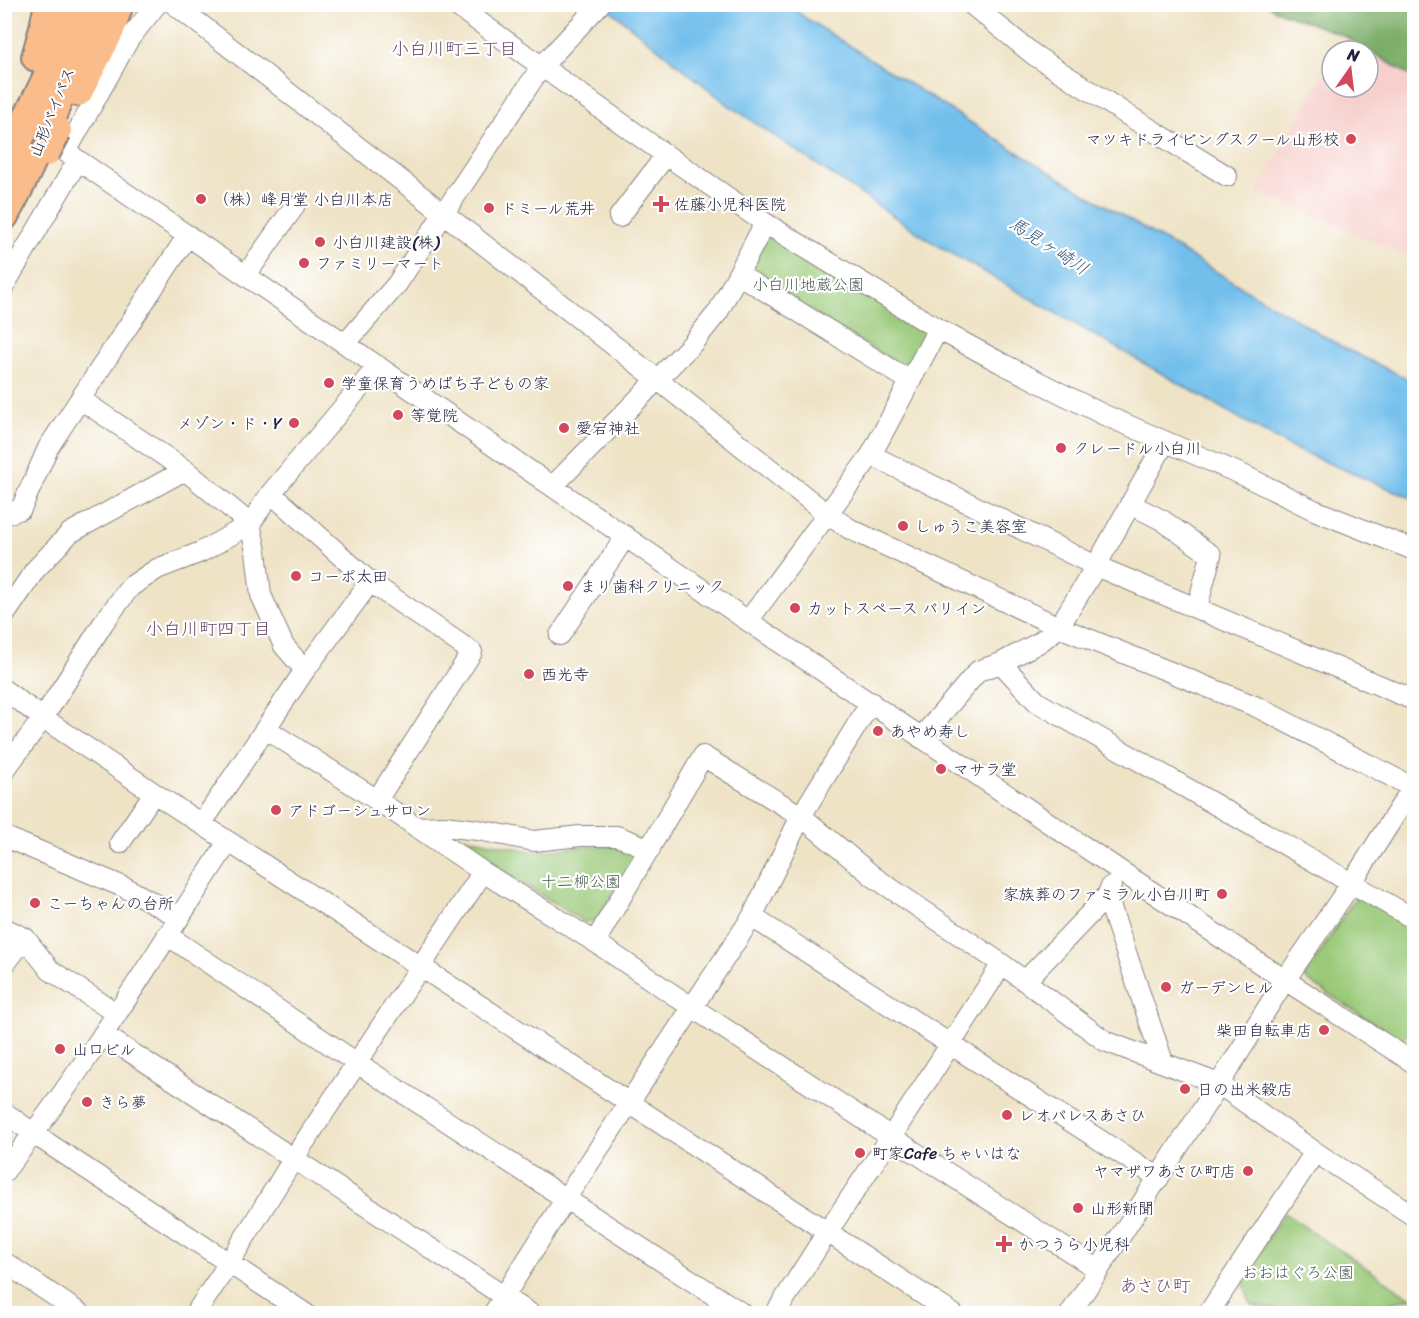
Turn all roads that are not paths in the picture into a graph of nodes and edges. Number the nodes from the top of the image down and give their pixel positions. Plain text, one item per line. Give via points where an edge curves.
1 (49, 4) edge
2 (71, 4) edge
3 (95, 4) edge
4 (119, 4) edge
5 (157, 4) edge
6 (174, 4) edge
7 (454, 4) edge
8 (600, 4) edge
9 (971, 4) edge
10 (541, 67) junction
11 (62, 149) junction
12 (666, 155) junction
13 (4, 164) edge
14 (1227, 176) dead end
15 (294, 207) dead end
16 (443, 214) junction
17 (4, 216) edge
18 (619, 217) dead end
19 (765, 223) junction
20 (4, 227) edge
21 (188, 235) junction
22 (738, 274) junction
23 (246, 275) junction
24 (4, 286) edge
25 (938, 328) junction
26 (346, 343) junction
27 (378, 366) junction
28 (657, 379) junction
29 (910, 381) junction
30 (80, 399) junction
31 (1165, 442) junction
32 (871, 455) junction
33 (185, 470) junction
34 (553, 486) junction
35 (271, 493) junction
36 (1130, 504) junction
37 (827, 514) junction
38 (4, 515) edge
39 (250, 524) junction
40 (626, 536) junction
41 (1414, 550) edge
42 (1096, 566) junction
43 (370, 582) junction
44 (1197, 608) junction
45 (4, 616) edge
46 (748, 621) junction
47 (1059, 627) junction
48 (560, 635) dead end
49 (1001, 663) junction
50 (305, 670) junction
51 (4, 690) edge
52 (1414, 700) edge
53 (871, 702) junction
54 (44, 718) junction
55 (266, 729) junction
56 (921, 738) junction
57 (4, 771) edge
58 (1414, 787) edge
59 (154, 793) junction
60 (377, 800) junction
61 (801, 816) junction
62 (202, 823) junction
63 (416, 827) junction
64 (4, 836) edge
65 (228, 842) junction
66 (120, 843) dead end
67 (650, 849) junction
68 (1119, 870) junction
69 (483, 872) junction
70 (1351, 884) junction
71 (1107, 896) junction
72 (179, 917) junction
73 (752, 917) junction
74 (1414, 920) edge
75 (4, 928) edge
76 (167, 935) junction
77 (25, 938) junction
78 (595, 942) junction
79 (1002, 964) junction
80 (4, 965) edge
81 (420, 967) junction
82 (1285, 980) junction
83 (1025, 981) junction
84 (693, 1008) junction
85 (116, 1013) junction
86 (103, 1034) junction
87 (951, 1045) junction
88 (1163, 1062) junction
89 (357, 1063) junction
90 (1414, 1063) edge
91 (1219, 1084) junction
92 (629, 1103) junction
93 (4, 1112) edge
94 (34, 1134) junction
95 (891, 1137) junction
96 (1315, 1152) junction
97 (294, 1158) junction
98 (4, 1172) edge
99 (1158, 1178) junction
100 (566, 1198) junction
101 (1414, 1216) edge
102 (828, 1231) junction
103 (4, 1262) edge
104 (229, 1263) junction
105 (1099, 1270) junction
106 (504, 1296) junction
107 (68, 1310) edge
108 (195, 1314) edge
109 (306, 1314) edge
110 (493, 1314) edge
111 (531, 1314) edge
112 (743, 1314) edge
113 (775, 1314) edge
114 (953, 1314) edge
115 (1070, 1314) edge
116 (1208, 1314) edge

1 - 13 highway
2 - 13 highway, 山形バイパス via 49,74
3 - 17 highway, 山形バイパス via 61,94
4 - 11 highway
5 - 11 street via 129,39
6 - 16 street
7 - 10 street
8 - 10 street
9 - 14 street via 1034,55
10 - 12 street
10 - 16 street
11 - 20 highway
11 - 21 street
11 - 24 street
12 - 18 street
12 - 19 street
15 - 23 street
16 - 26 street via 397,284
16 - 28 street
19 - 22 street
19 - 25 street
21 - 23 street
21 - 30 street
22 - 28 street via 718,312
22 - 29 street
23 - 26 street
25 - 29 street
25 - 31 street via 1102,414
26 - 27 street
27 - 34 street
27 - 35 street
28 - 34 street
28 - 37 street
29 - 32 street
30 - 33 street
30 - 38 street via 48,448 21,509
31 - 36 street
31 - 41 street via 1314,510
32 - 37 street
32 - 42 street
33 - 39 street
33 - 45 street via 70,534 35,570
34 - 40 street
35 - 39 street
35 - 43 street
36 - 42 street
36 - 44 street via 1162,520 1211,555
37 - 46 street
37 - 47 street via 850,529
39 - 50 street via 261,595 284,646
39 - 54 street via 201,552 157,569 130,587
40 - 46 street
40 - 48 street
42 - 44 street
42 - 47 street
43 - 50 street
43 - 60 street via 472,652
44 - 52 street
46 - 53 street
47 - 49 street
47 - 58 street via 1257,708
49 - 56 street via 978,671
49 - 70 street via 1037,702
50 - 55 street
51 - 54 street
53 - 56 street
53 - 61 street
54 - 57 street
54 - 59 street
55 - 60 street
55 - 62 street
56 - 68 street
58 - 70 street
59 - 62 street
59 - 66 street
60 - 63 street
61 - 67 street via 703,756
61 - 73 street
61 - 79 street via 874,878
62 - 65 street
63 - 67 street via 478,830 534,841 617,836
63 - 69 street
64 - 72 street via 126,888
65 - 72 street
65 - 81 street
67 - 78 street
68 - 71 street
68 - 82 street
69 - 78 street
69 - 81 street
70 - 74 street
70 - 82 street
71 - 83 street
71 - 88 street
72 - 76 street
73 - 84 street
73 - 87 street
75 - 77 street
76 - 85 street
76 - 89 street
77 - 80 street
77 - 85 street via 50,970
78 - 84 street
79 - 83 street
79 - 87 street
81 - 89 street
81 - 92 street
82 - 90 street
82 - 91 street
83 - 88 street via 1105,1041
84 - 92 street
84 - 95 street
85 - 86 street
86 - 94 street
86 - 97 street
87 - 95 street
87 - 99 street
88 - 91 street
89 - 97 street
89 - 100 street
91 - 96 street
91 - 99 street
92 - 100 street
92 - 102 street
93 - 94 street
94 - 98 street
94 - 104 street
95 - 102 street
95 - 105 street
96 - 101 street
96 - 116 street
97 - 104 street
97 - 106 street
99 - 105 street
100 - 106 street
100 - 112 street
102 - 113 street
102 - 114 street
103 - 107 street
104 - 108 street
104 - 109 street
105 - 115 street
106 - 110 street
106 - 111 street

